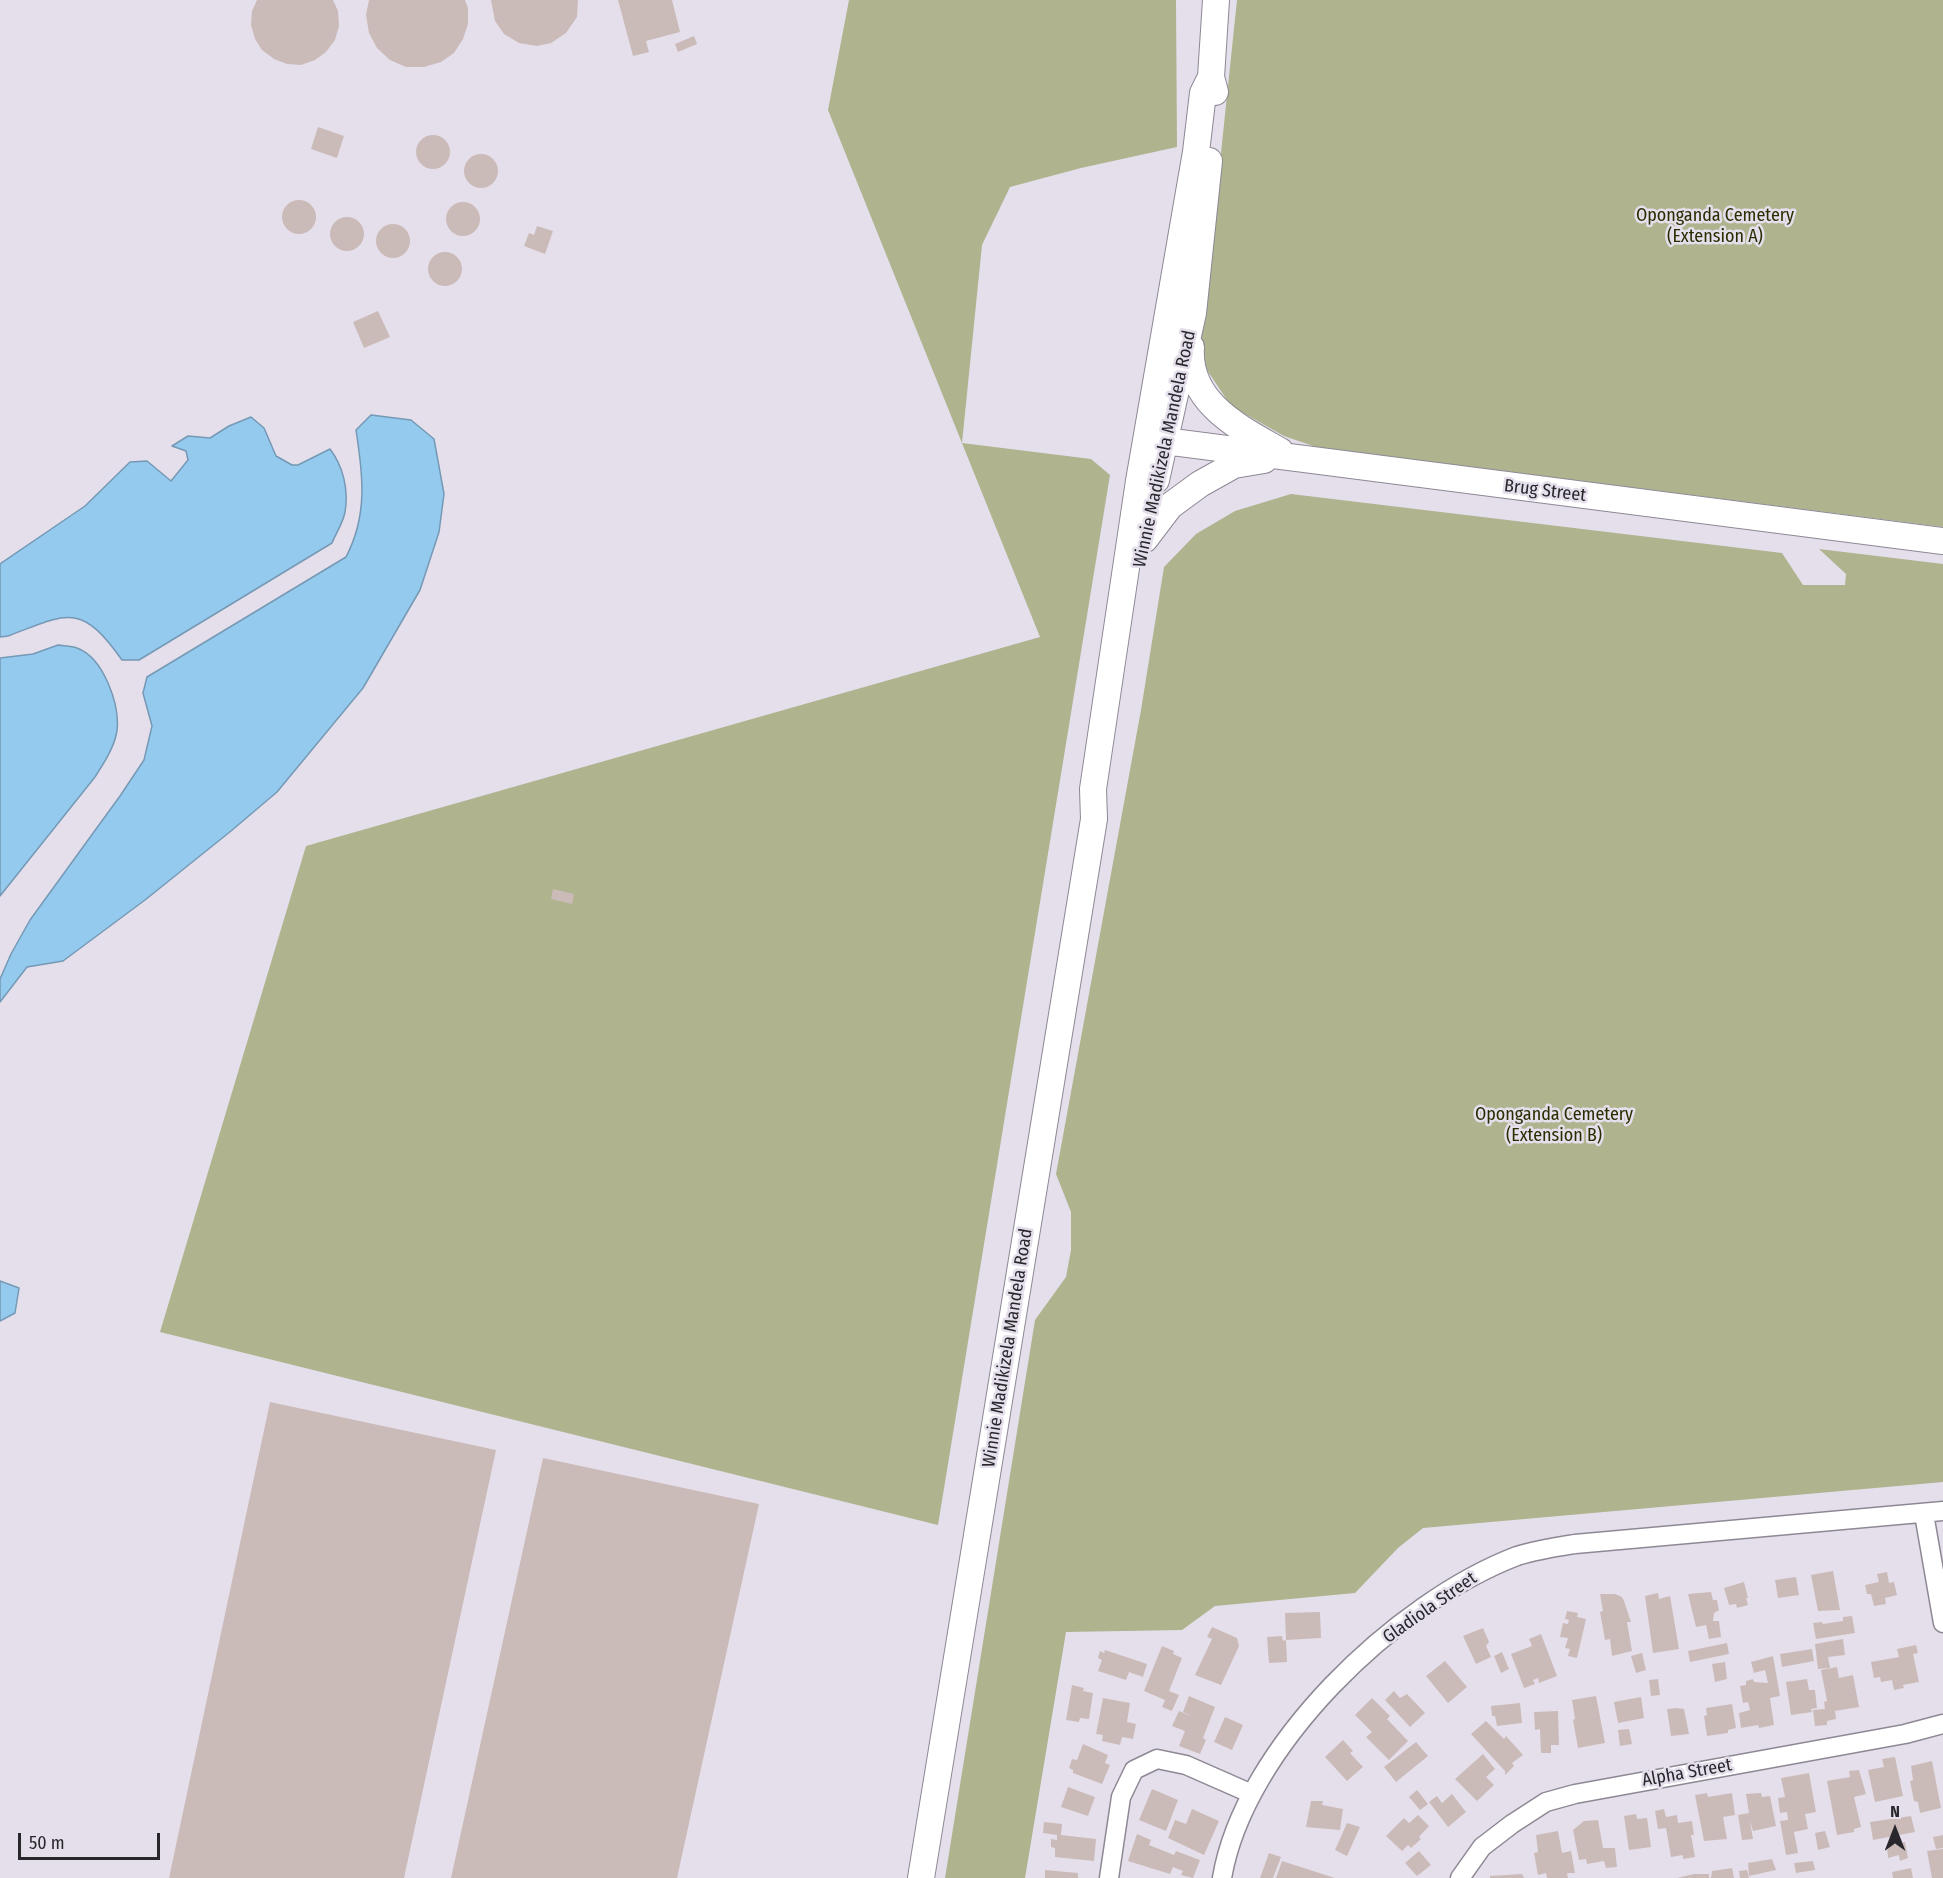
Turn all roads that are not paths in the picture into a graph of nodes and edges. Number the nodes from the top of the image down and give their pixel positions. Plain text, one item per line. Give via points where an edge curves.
1 (1216, 0) edge
2 (1211, 77) junction
3 (1193, 313) junction
4 (1156, 440) junction
5 (1291, 458) junction
6 (1145, 539) junction
7 (1943, 542) edge
8 (1094, 819) junction
9 (1943, 1511) edge
10 (1924, 1514) junction
11 (1943, 1623) edge
12 (1943, 1724) edge
13 (1252, 1794) junction
14 (921, 1878) edge
15 (1109, 1878) edge
16 (1222, 1878) edge
17 (1460, 1878) edge

1 - 2 main road, Winnie Madikizela Mandela Road
2 - 3 main road, Winnie Madikizela Mandela Road via 1216,95
2 - 4 main road, Winnie Madikizela Mandela Road via 1203,93
3 - 4 main road, Winnie Madikizela Mandela Road
3 - 5 main road via 1190,362 1205,396 1218,412
4 - 5 main road, Brug Street
4 - 6 main road, Winnie Madikizela Mandela Road
4 - 8 main road, Winnie Madikizela Mandela Road via 1093,789
5 - 6 main road via 1234,465 1170,506
5 - 7 main road, Brug Street
6 - 8 main road, Winnie Madikizela Mandela Road via 1106,790
8 - 14 main road, Winnie Madikizela Mandela Road
9 - 10 street, Gladiola Street
10 - 11 street
10 - 13 street, Gladiola Street via 1575,1544 1520,1555 1497,1564 1433,1601 1340,1677 1281,1745
12 - 17 street, Alpha Street via 1546,1802 1482,1847
13 - 15 street via 1186,1766 1157,1759 1134,1770 1121,1797
13 - 16 street, Gladiola Street via 1237,1825

